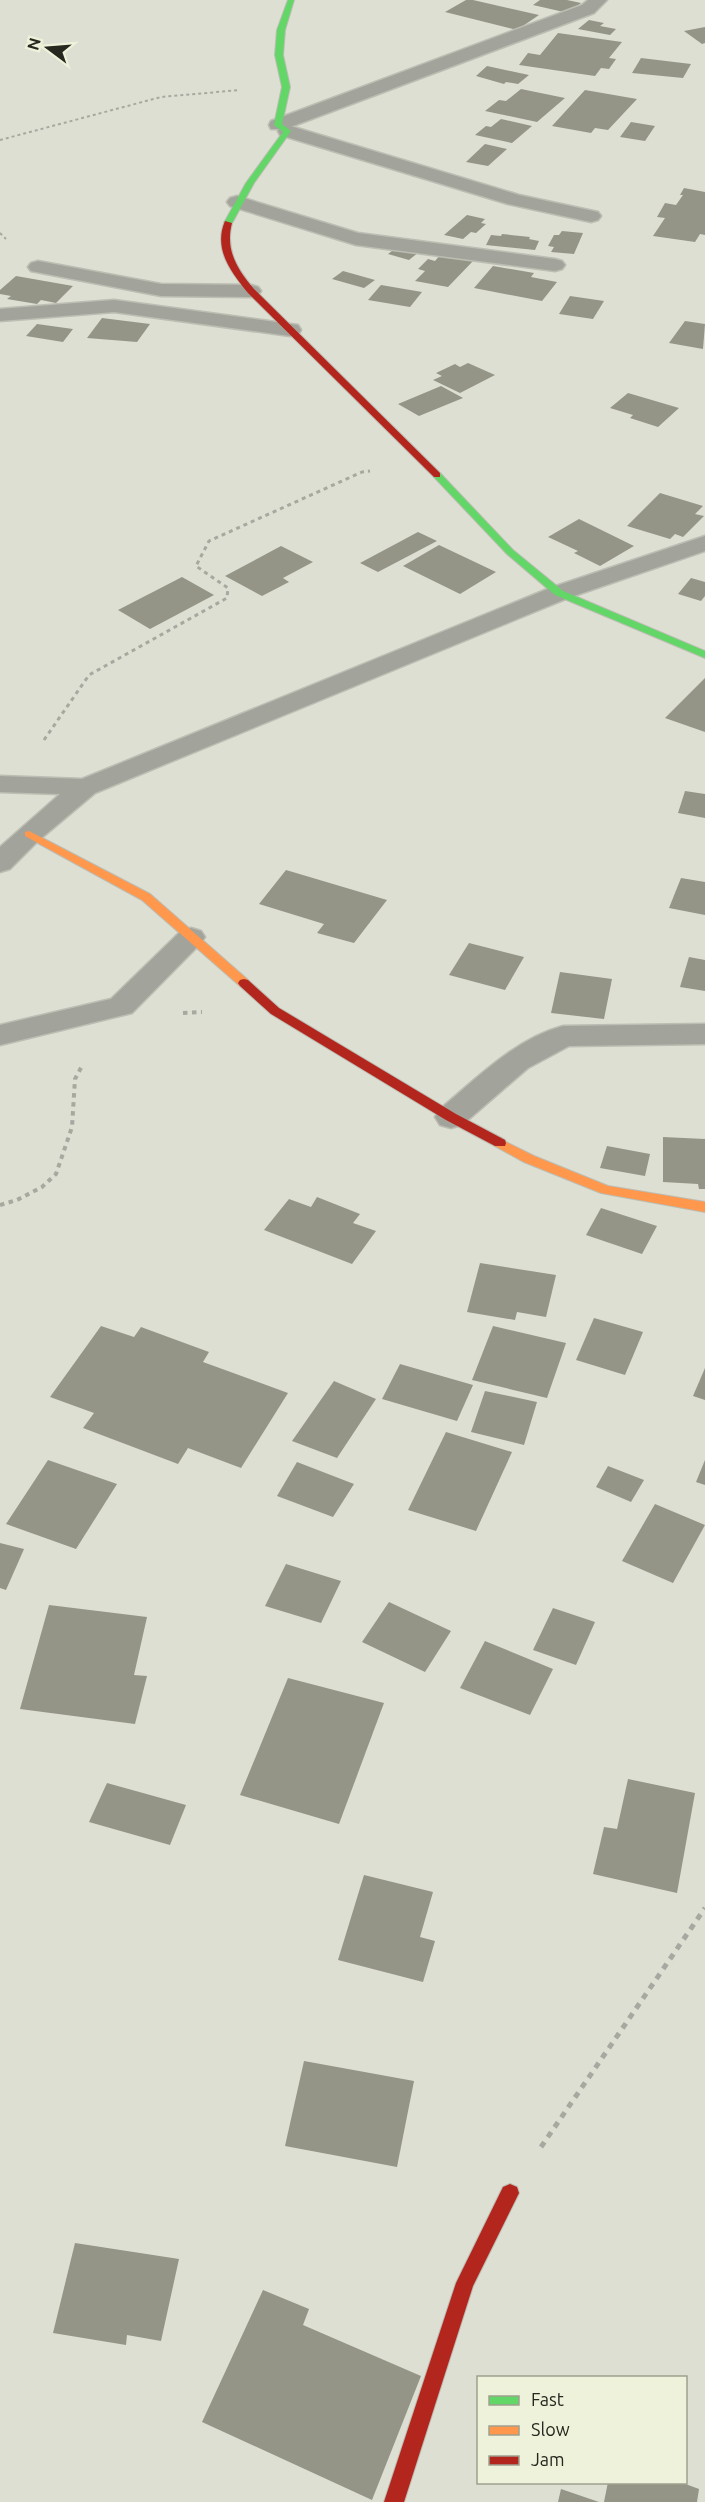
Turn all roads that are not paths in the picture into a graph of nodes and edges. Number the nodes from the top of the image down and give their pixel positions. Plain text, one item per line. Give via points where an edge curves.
1 (291, 0) edge
2 (598, 0) edge
3 (283, 128) junction
4 (237, 202) junction
5 (591, 216) dead end
6 (555, 265) dead end
7 (38, 267) dead end
8 (251, 291) junction
9 (0, 315) edge
10 (290, 330) junction
11 (705, 543) edge
12 (559, 593) junction
13 (705, 655) edge
14 (0, 784) edge
15 (85, 787) junction
16 (29, 834) junction
17 (0, 863) edge
18 (191, 937) junction
19 (705, 1034) edge
20 (0, 1035) edge
21 (451, 1117) junction
22 (705, 1207) edge
23 (510, 2193) road end
24 (394, 2502) edge

1 - 3 street via 281,30 279,55 286,87
2 - 3 street via 588,9
3 - 4 street
3 - 5 street via 515,200
4 - 6 street via 356,239
4 - 8 street via 224,238 231,265
7 - 8 street via 161,290
8 - 10 street
9 - 10 street via 114,306
10 - 12 street via 350,386 510,552
11 - 12 street
12 - 13 street
12 - 15 street
14 - 15 street
15 - 16 street
16 - 17 street
16 - 18 street via 146,897
18 - 20 street via 121,1006
18 - 21 street via 275,1011
19 - 21 street via 564,1036 517,1061
21 - 22 street via 529,1159 606,1190
23 - 24 street via 465,2283

